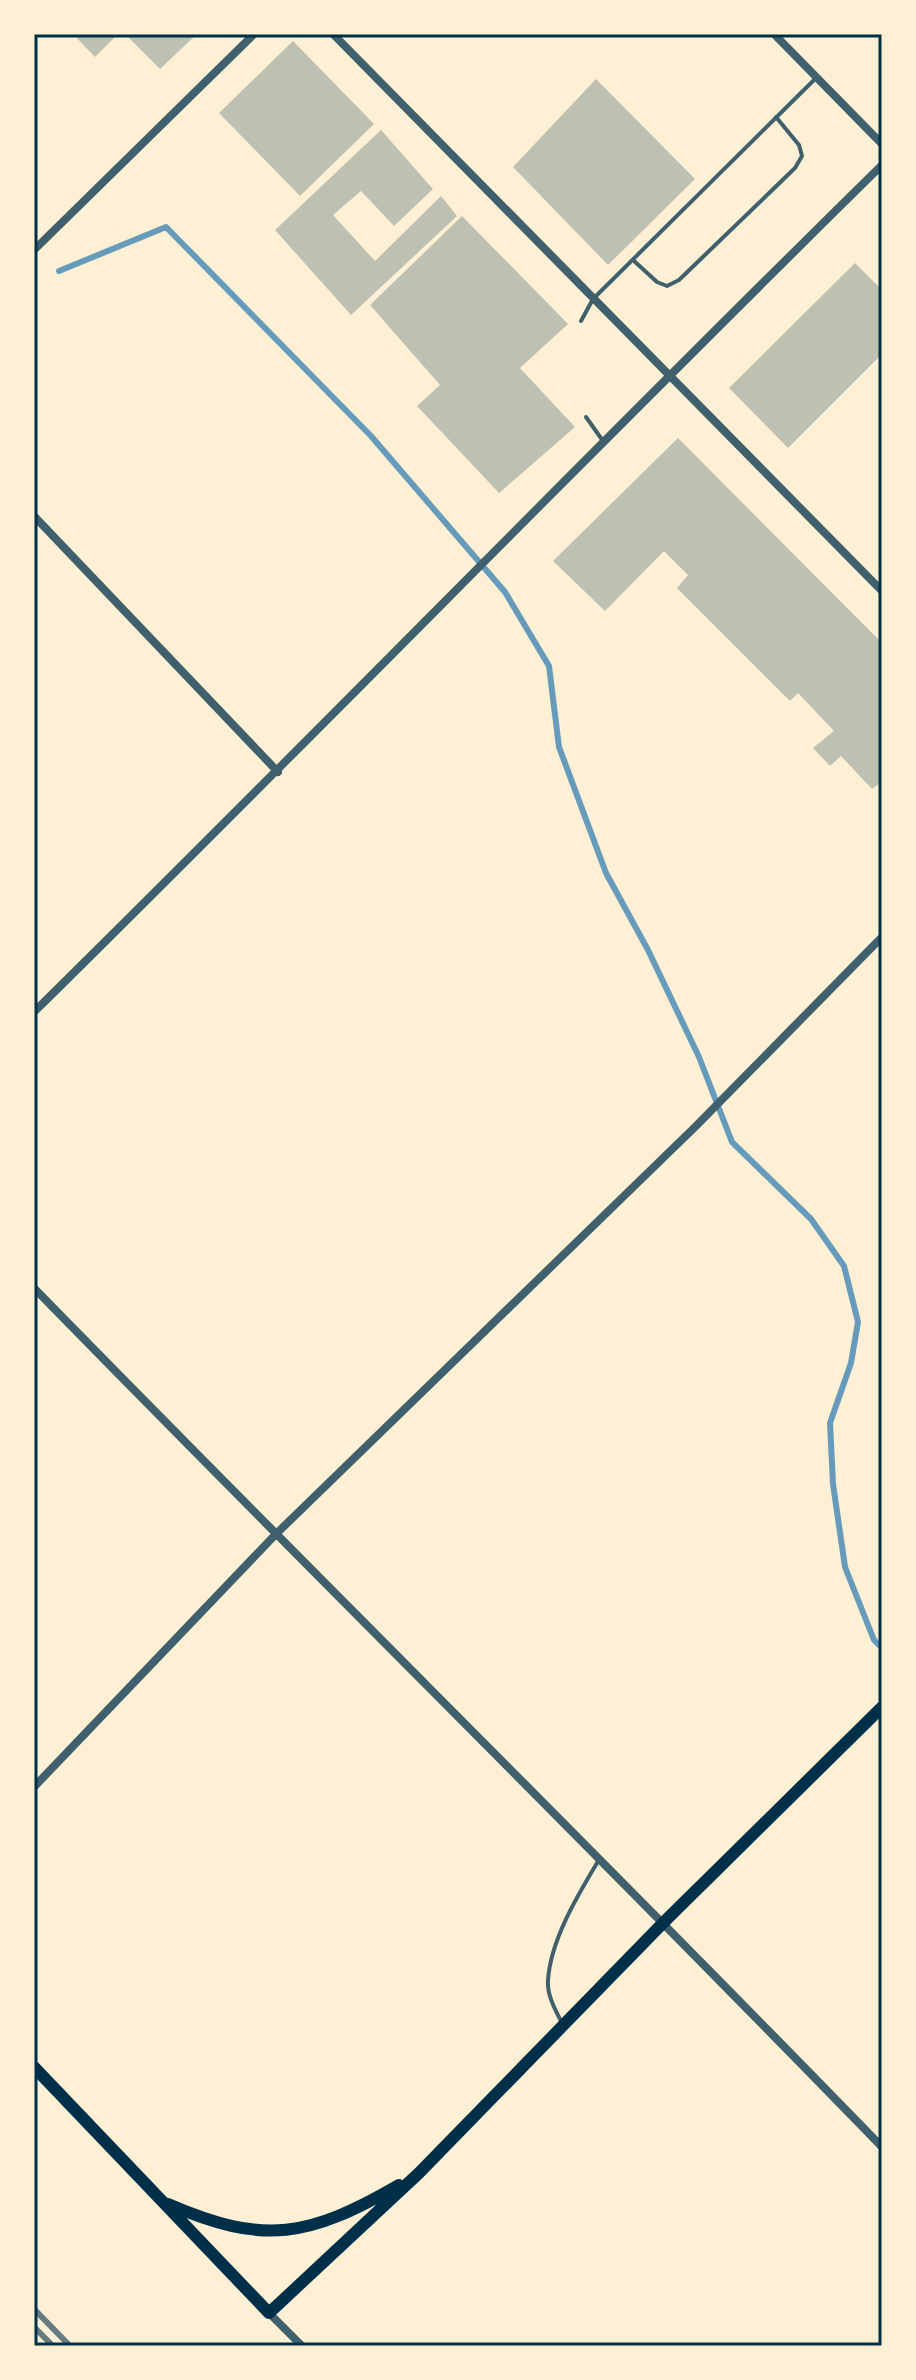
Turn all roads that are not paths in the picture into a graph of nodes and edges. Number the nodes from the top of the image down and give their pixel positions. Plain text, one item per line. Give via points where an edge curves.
1 (254, 34) edge
2 (333, 34) edge
3 (774, 34) edge
4 (817, 77) junction
5 (776, 117) junction
6 (882, 144) edge
7 (882, 165) edge
8 (34, 250) edge
9 (633, 260) junction
10 (593, 299) junction
11 (581, 321) dead end
12 (668, 376) junction
13 (586, 417) dead end
14 (603, 441) junction
15 (34, 516) edge
16 (882, 591) edge
17 (278, 772) junction
18 (882, 937) edge
19 (34, 1012) edge
20 (34, 1288) edge
21 (275, 1535) junction
22 (882, 1707) edge
23 (34, 1787) edge
24 (600, 1858) junction
25 (664, 1922) junction
26 (563, 2026) junction
27 (34, 2067) edge
28 (882, 2147) edge
29 (419, 2173) junction
30 (161, 2201) junction
31 (269, 2313) junction
32 (302, 2346) edge

1 - 8 street
2 - 10 street
3 - 4 street
4 - 5 lane
4 - 6 street
5 - 9 lane
5 - 9 lane via 799,145 802,156 795,168 679,280 667,286 657,282
7 - 12 street
9 - 10 lane
10 - 11 lane
10 - 12 street
12 - 14 street
12 - 16 street
13 - 14 lane
14 - 17 street
15 - 17 street
17 - 19 street
18 - 21 street via 696,1126
20 - 21 street
21 - 23 street
21 - 24 street
22 - 25 main road
24 - 25 street
24 - 26 lane via 570,1910 553,1956 548,1982
25 - 26 main road
25 - 28 street
26 - 29 main road
27 - 30 main road
29 - 30 main road via 352,2212 284,2232 232,2225
29 - 31 main road
30 - 31 main road
31 - 32 street

